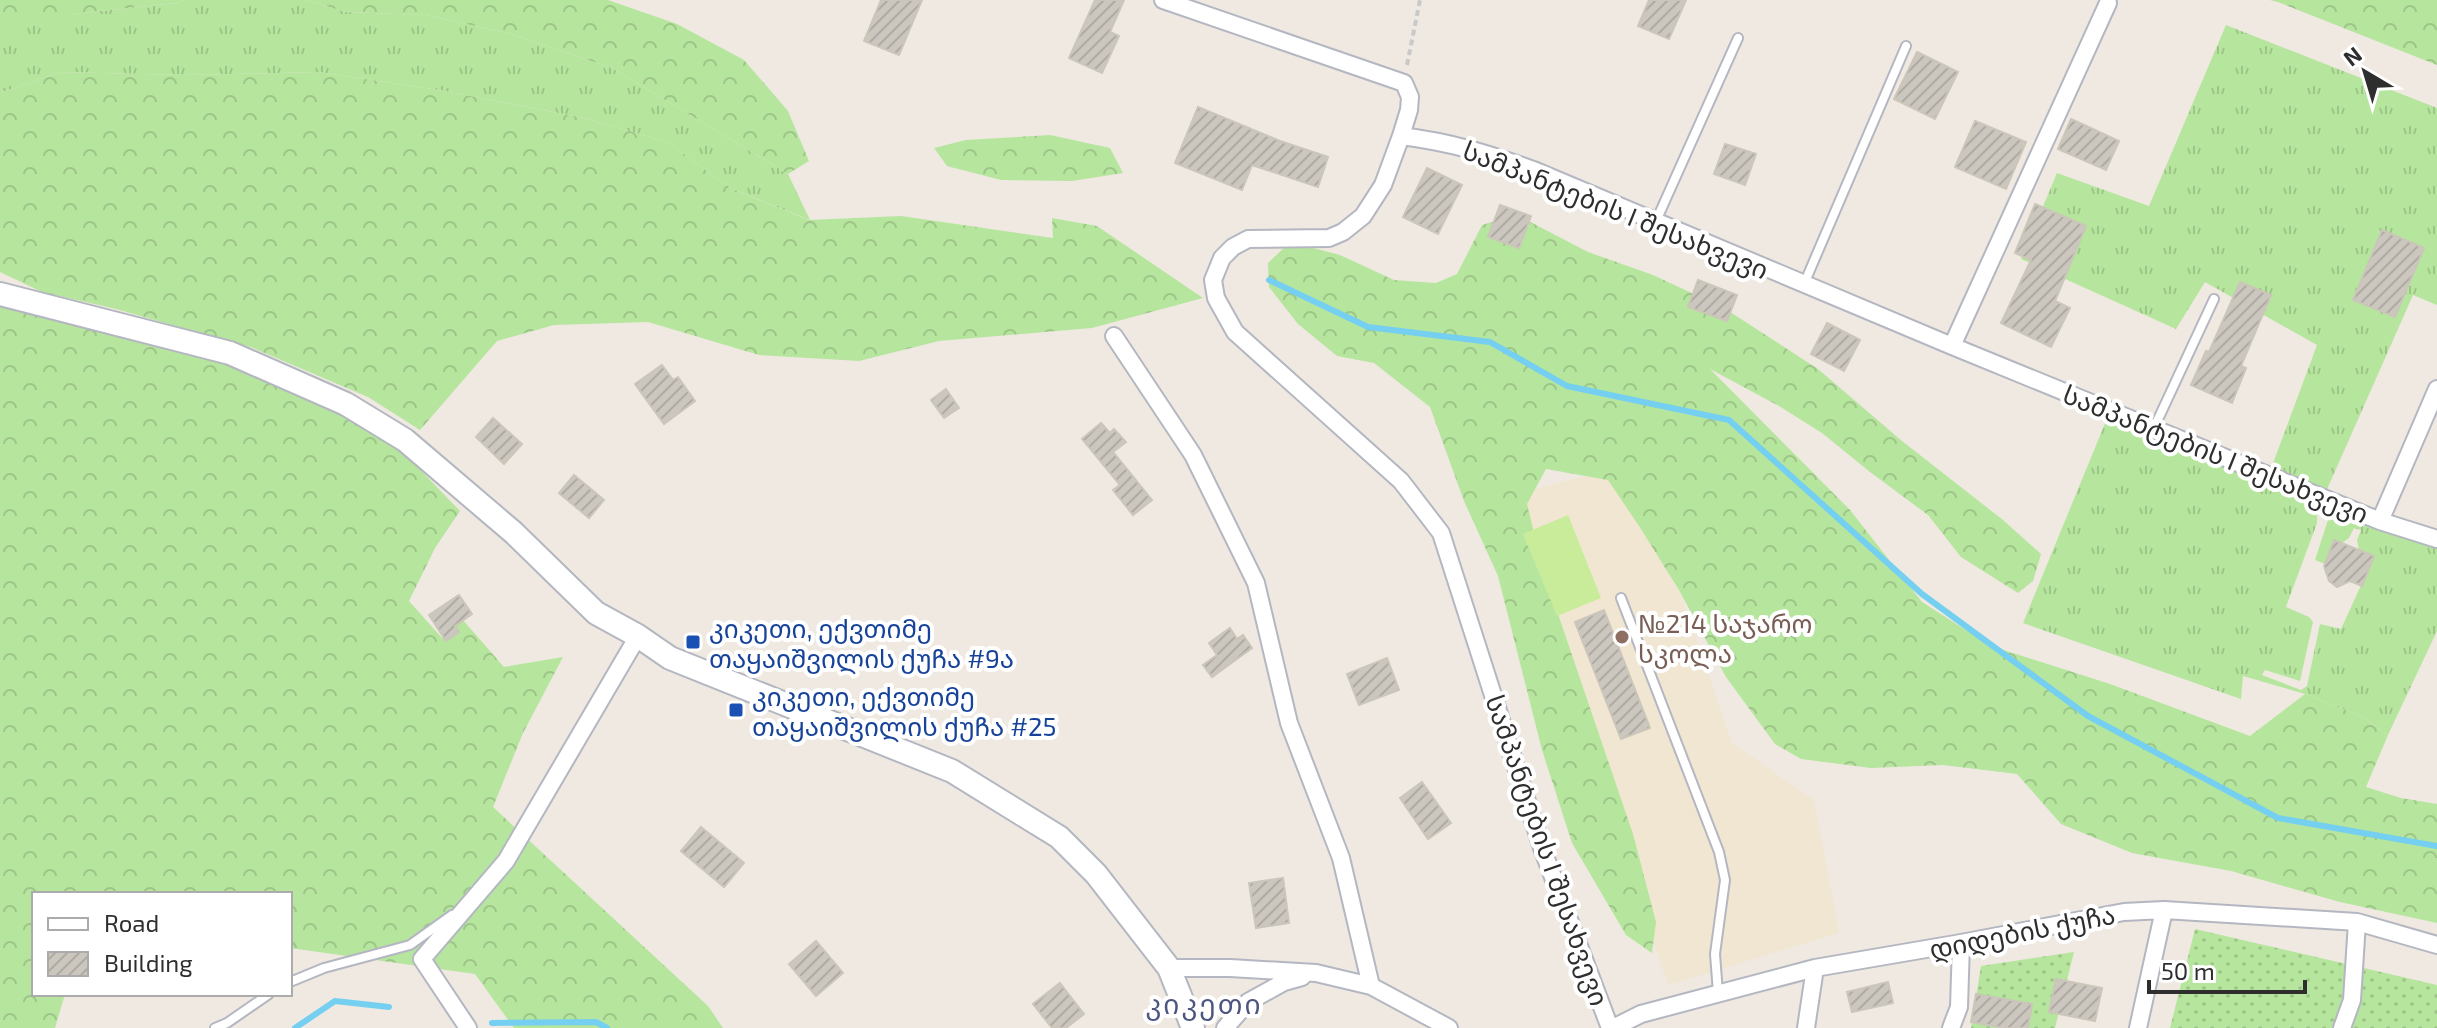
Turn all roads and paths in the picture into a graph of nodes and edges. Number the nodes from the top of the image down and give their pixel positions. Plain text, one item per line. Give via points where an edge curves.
1 (1163, 0) edge
2 (1420, 0) edge
3 (2108, 3) dead end
4 (1738, 38) dead end
5 (1906, 46) dead end
6 (1404, 83) junction
7 (1401, 136) junction
8 (1656, 221) junction
9 (1804, 284) junction
10 (0, 294) edge
11 (2214, 299) dead end
12 (1114, 336) dead end
13 (1952, 346) junction
14 (2437, 389) edge
15 (2154, 428) junction
16 (2380, 521) junction
17 (2437, 539) edge
18 (1621, 598) dead end
19 (638, 636) junction
20 (472, 901) junction
21 (2164, 910) junction
22 (2357, 922) junction
23 (1961, 943) junction
24 (2437, 945) edge
25 (1169, 968) junction
26 (1815, 968) junction
27 (1316, 973) junction
28 (292, 981) edge
29 (1371, 986) junction
30 (1718, 994) junction
31 (266, 996) edge
32 (215, 1028) edge
33 (468, 1028) edge
34 (1193, 1028) edge
35 (1225, 1028) edge
36 (1449, 1028) edge
37 (1612, 1028) edge
38 (1806, 1028) edge
39 (1951, 1028) edge
40 (2138, 1028) edge
41 (2342, 1028) edge

1 - 6 street
2 - 6 path
3 - 13 street
4 - 8 lane
5 - 9 lane
6 - 7 street via 1410,97
7 - 8 street, სამპანტების I შესახვევი via 1488,153
7 - 37 street, სამპანტების I შესახვევი via 1383,185 1363,216 1329,238 1248,239 1233,247 1213,280 1216,298 1235,332 1401,481 1441,533 1542,848
8 - 9 street, სამპანტების I შესახვევი
9 - 13 street, სამპანტების I შესახვევი
10 - 19 street via 230,353 346,404 405,440 514,533 596,613
11 - 15 lane
12 - 29 street via 1193,455 1256,583 1289,723 1341,858
13 - 15 street, სამპანტების I შესახვევი
14 - 16 street
15 - 16 street, სამპანტების I შესახვევი
16 - 17 street, სამპანტების I შესახვევი
18 - 30 lane via 1719,852 1725,880 1715,954
19 - 20 street via 506,861
19 - 25 street via 670,658 952,771 1059,837 1096,874
20 - 28 lane via 410,945
20 - 33 street via 422,959
21 - 22 street, დიდების ქუჩა
21 - 23 street, დიდების ქუჩა via 2124,912
21 - 40 street
22 - 24 street, დიდების ქუჩა
22 - 41 street via 2352,1000
23 - 26 street, დიდების ქუჩა
23 - 39 street via 1959,1007
25 - 27 street
25 - 34 street
26 - 30 street, დიდების ქუჩა
26 - 38 street
27 - 29 street
27 - 35 street via 1284,982 1248,1002
29 - 36 street
30 - 37 street, დიდების ქუჩა via 1641,1014
31 - 32 lane

